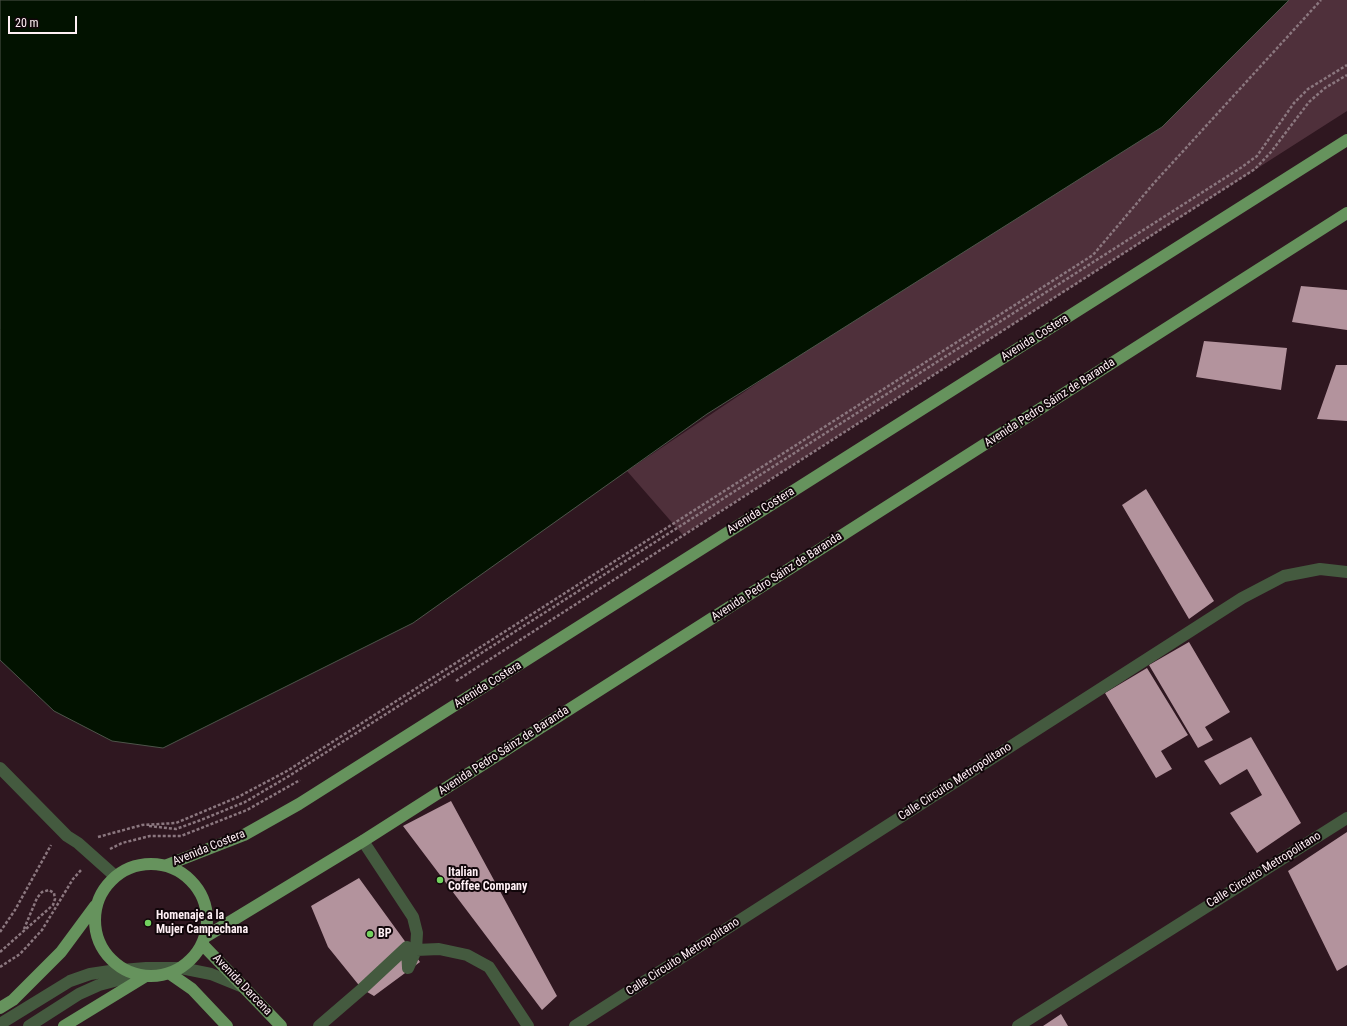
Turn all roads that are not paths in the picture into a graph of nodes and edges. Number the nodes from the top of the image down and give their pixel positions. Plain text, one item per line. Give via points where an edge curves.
1 (1347, 140) edge
2 (1347, 213) edge
3 (1347, 572) edge
4 (0, 768) edge
5 (1347, 818) edge
6 (363, 841) junction
7 (167, 865) junction
8 (115, 876) junction
9 (95, 906) junction
10 (204, 940) junction
11 (416, 950) junction
12 (181, 968) junction
13 (124, 970) junction
14 (170, 973) junction
15 (146, 976) junction
16 (244, 988) junction
17 (0, 1008) edge
18 (0, 1024) edge
19 (29, 1026) edge
20 (64, 1026) edge
21 (227, 1026) edge
22 (282, 1026) edge
23 (319, 1026) edge
24 (528, 1026) edge
25 (575, 1026) edge
26 (1018, 1026) edge

1 - 7 main road, Avenida Costera via 299,804 244,835
2 - 6 main road, Avenida Pedro Sáinz de Baranda
3 - 25 street, Calle Circuito Metropolitano via 1320,569 1284,576 1242,598
4 - 8 street via 60,829
5 - 26 street, Calle Circuito Metropolitano
6 - 10 main road, Avenida Pedro Sáinz de Baranda
6 - 11 street via 413,917 417,933
7 - 8 main road via 148,863 130,867
7 - 10 main road via 183,873 196,885 205,901 208,919
8 - 9 main road via 102,890
9 - 13 main road via 94,926 99,945 111,961
9 - 17 main road via 61,952 13,1000
10 - 12 main road via 192,959
10 - 16 main road, Avenida Darcena
11 - 23 street via 408,968 407,946
11 - 24 street via 439,949 467,955 489,967
12 - 13 street
12 - 14 main road
12 - 16 street via 216,976
13 - 15 main road
13 - 18 street via 90,974 70,981
14 - 15 main road
14 - 21 main road via 192,989
15 - 19 street via 99,985 79,994
15 - 20 main road
16 - 22 main road, Avenida Darcena

